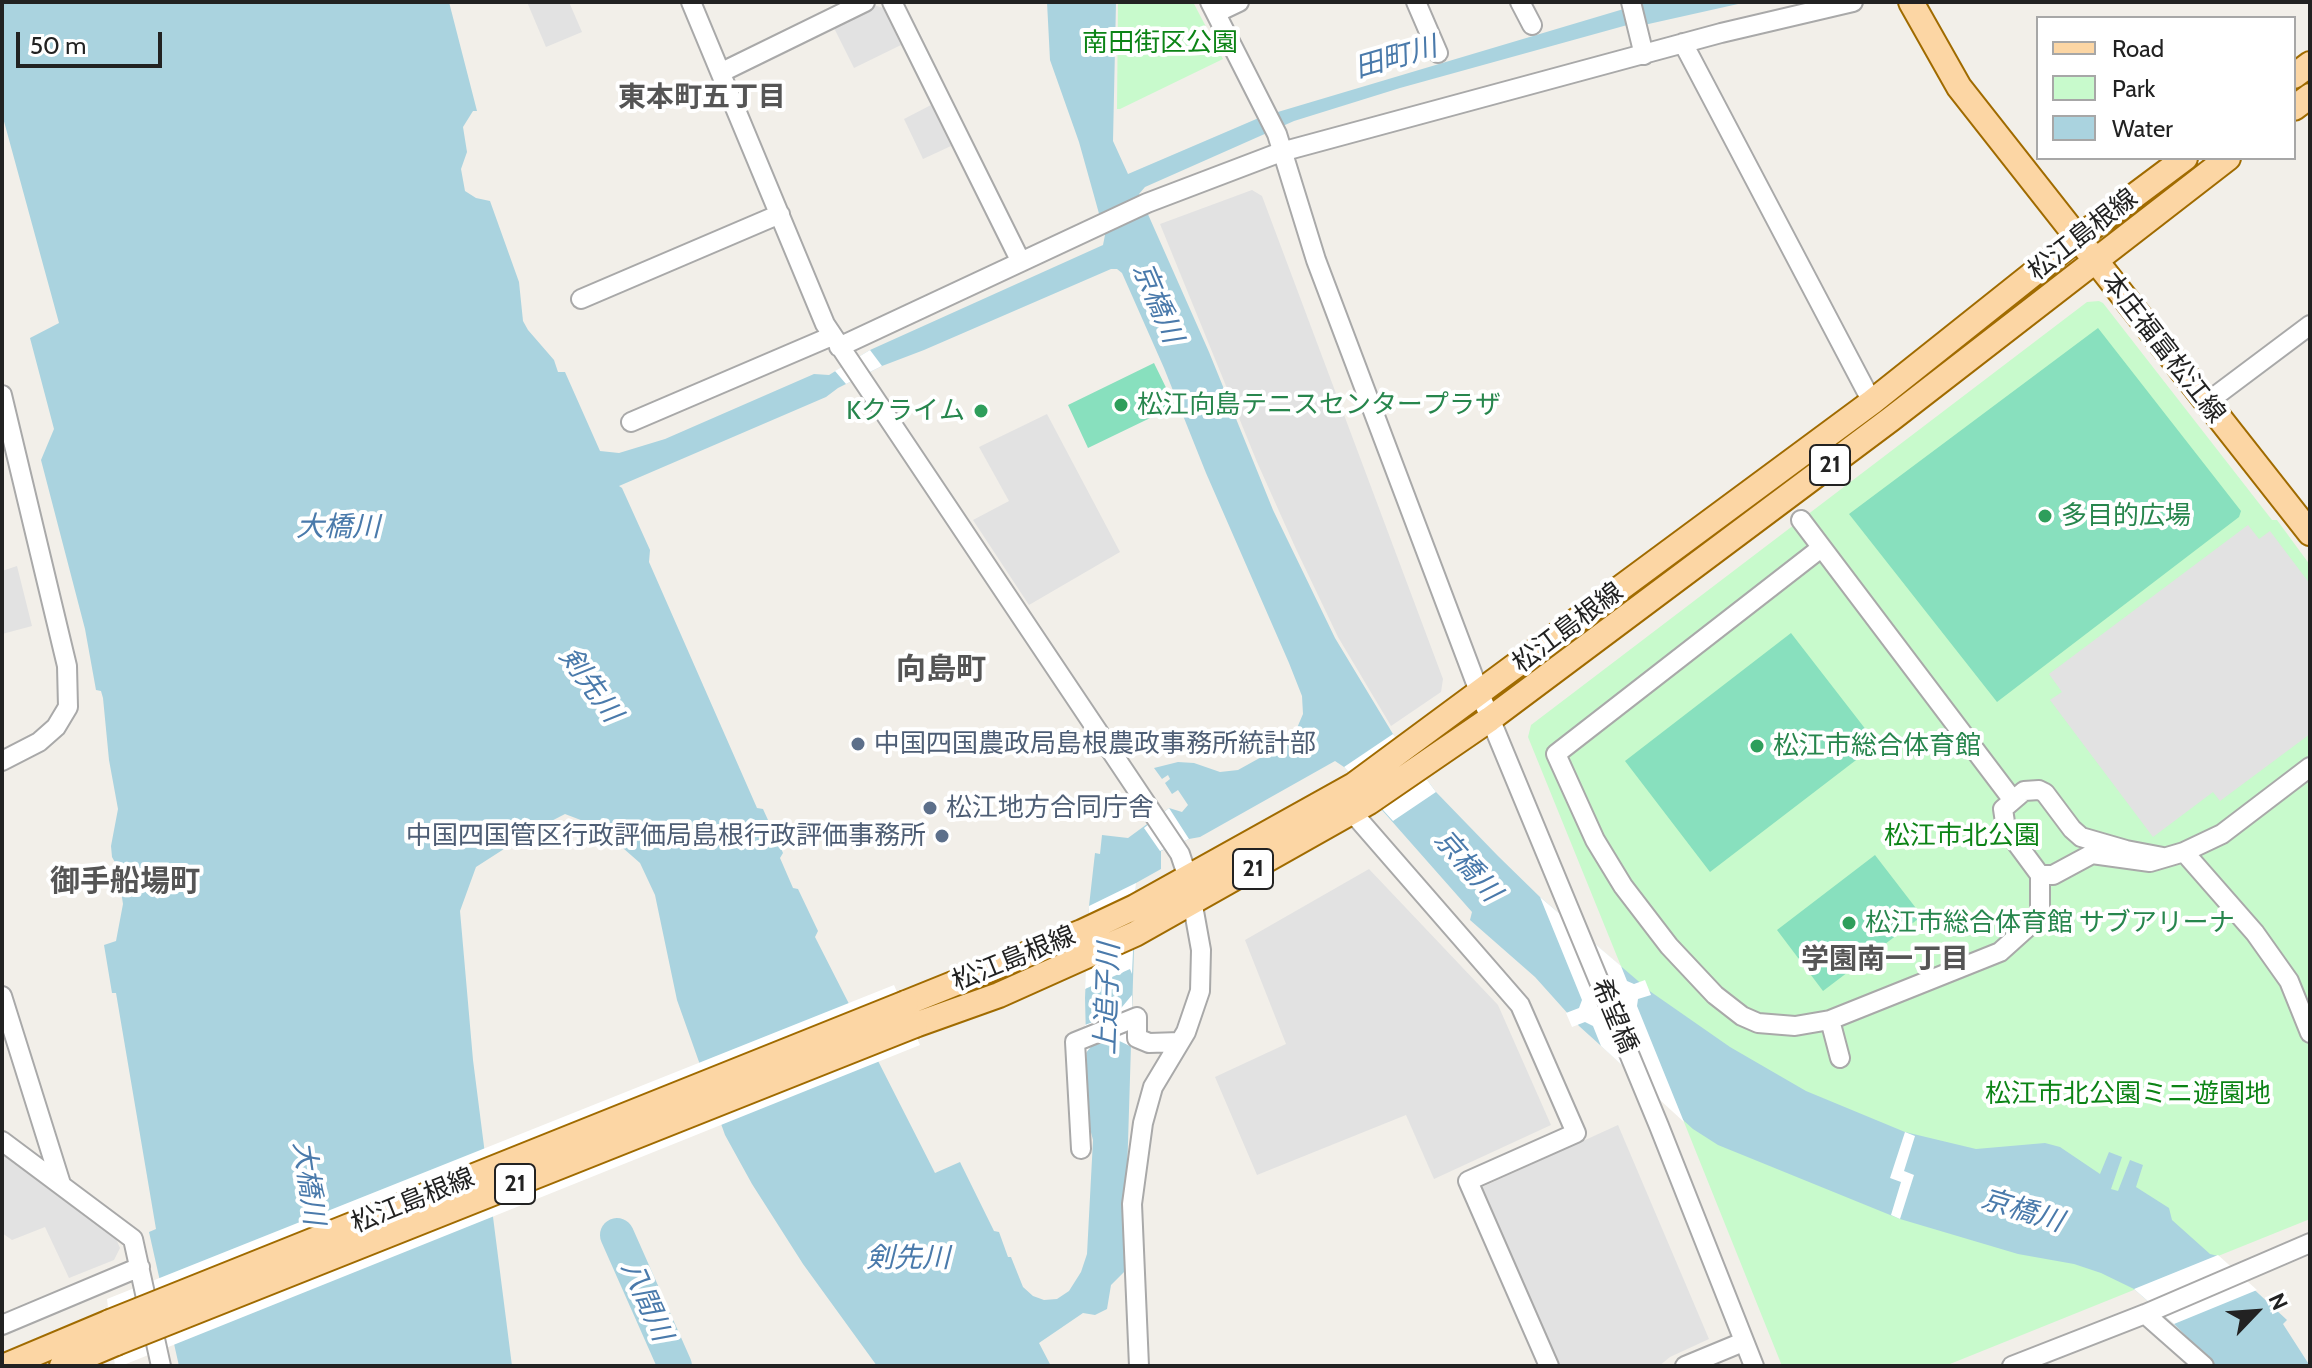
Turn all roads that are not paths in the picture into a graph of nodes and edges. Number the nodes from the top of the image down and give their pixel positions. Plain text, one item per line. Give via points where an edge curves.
1 (691, 2) edge
2 (865, 2) edge
3 (892, 2) edge
4 (1239, 2) edge
5 (1416, 2) edge
6 (1520, 2) edge
7 (1631, 2) edge
8 (1853, 2) edge
9 (1911, 2) edge
10 (1213, 8) edge
11 (1532, 25) dead end
12 (1683, 43) junction
13 (1438, 53) dead end
14 (1644, 55) junction
15 (722, 72) junction
16 (1279, 143) junction
17 (2182, 160) edge
18 (2225, 160) edge
19 (780, 214) junction
20 (2078, 238) junction
21 (2095, 259) junction
22 (1021, 262) junction
23 (581, 299) dead end
24 (2310, 325) edge
25 (839, 346) junction
26 (2, 395) edge
27 (1872, 402) junction
28 (2206, 403) junction
29 (631, 422) dead end
30 (1801, 520) dead end
31 (2310, 533) edge
32 (1821, 548) junction
33 (1480, 694) junction
34 (1490, 719) junction
35 (2, 761) edge
36 (2310, 767) edge
37 (2012, 799) junction
38 (1358, 800) junction
39 (2184, 852) junction
40 (2163, 857) junction
41 (2040, 875) junction
42 (1188, 878) junction
43 (1192, 904) junction
44 (2, 996) edge
45 (910, 1014) junction
46 (1830, 1020) junction
47 (2310, 1033) edge
48 (1180, 1042) junction
49 (1840, 1058) dead end
50 (2, 1141) edge
51 (1081, 1149) dead end
52 (61, 1184) junction
53 (2310, 1243) edge
54 (140, 1267) junction
55 (2145, 1314) junction
56 (2, 1325) edge
57 (113, 1333) junction
58 (1743, 1342) junction
59 (5, 1366) edge
60 (62, 1366) edge
61 (161, 1366) edge
62 (1139, 1366) edge
63 (1549, 1366) edge
64 (1685, 1366) edge
65 (1754, 1366) edge
66 (2012, 1366) edge
67 (2204, 1366) edge

1 - 15 street
2 - 15 street
3 - 22 street
4 - 10 street
5 - 13 street
6 - 11 street
7 - 14 street
8 - 12 street
9 - 20 main road, 本庄福富松江線 via 1959,87
10 - 16 street, 希望橋 via 1267,109
12 - 14 street
12 - 27 street
14 - 16 street
15 - 19 street
16 - 22 street
16 - 33 street, 希望橋 via 1316,260
17 - 20 main road, 松江島根線 / 21
18 - 21 main road, 松江島根線 / 21
19 - 23 street
19 - 25 street
20 - 21 main road, 本庄福富松江線
20 - 27 main road, 松江島根線 / 21
21 - 28 main road, 本庄福富松江線
21 - 34 main road, 松江島根線 / 21
22 - 25 street
24 - 28 street
25 - 29 street
25 - 42 street via 1180,854
26 - 35 street via 67,666 68,707 39,742
27 - 33 main road, 松江島根線 / 21
28 - 31 main road, 本庄福富松江線
30 - 32 street
32 - 37 street
32 - 46 street via 1556,754 1595,840 1623,886 1715,995 1742,1016 1773,1027
33 - 34 street, 希望橋
33 - 38 main road, 松江島根線 / 21 via 1413,743
34 - 38 main road, 松江島根線 / 21 via 1427,764
34 - 58 street, 希望橋
36 - 39 street via 2222,834
37 - 40 street via 2039,790 2081,837
37 - 41 street via 2003,809 2006,829
38 - 42 main road, 松江島根線 / 21
38 - 43 main road, 松江島根線 / 21
38 - 63 street via 1520,1005 1576,1133 1468,1181
39 - 40 street
39 - 47 street via 2289,981
40 - 41 street via 2150,862 2092,854 2053,875
41 - 46 street via 2040,916 2000,952
42 - 43 street
42 - 45 main road, 松江島根線 / 21
43 - 45 main road, 松江島根線 / 21 via 999,995
43 - 48 street via 1201,950 1200,991
44 - 52 street
45 - 57 main road, 松江島根線 / 21, bridge
46 - 49 street
48 - 51 street via 1137,1038 1137,1017 1075,1042
48 - 62 street via 1153,1087 1132,1204
50 - 52 street
52 - 54 street via 133,1239
53 - 55 street
54 - 56 street
54 - 61 street
55 - 66 street
55 - 67 street
57 - 59 main road, 松江島根線 / 21
57 - 60 main road, 松江島根線 / 21
58 - 64 street
58 - 65 street, 希望橋

